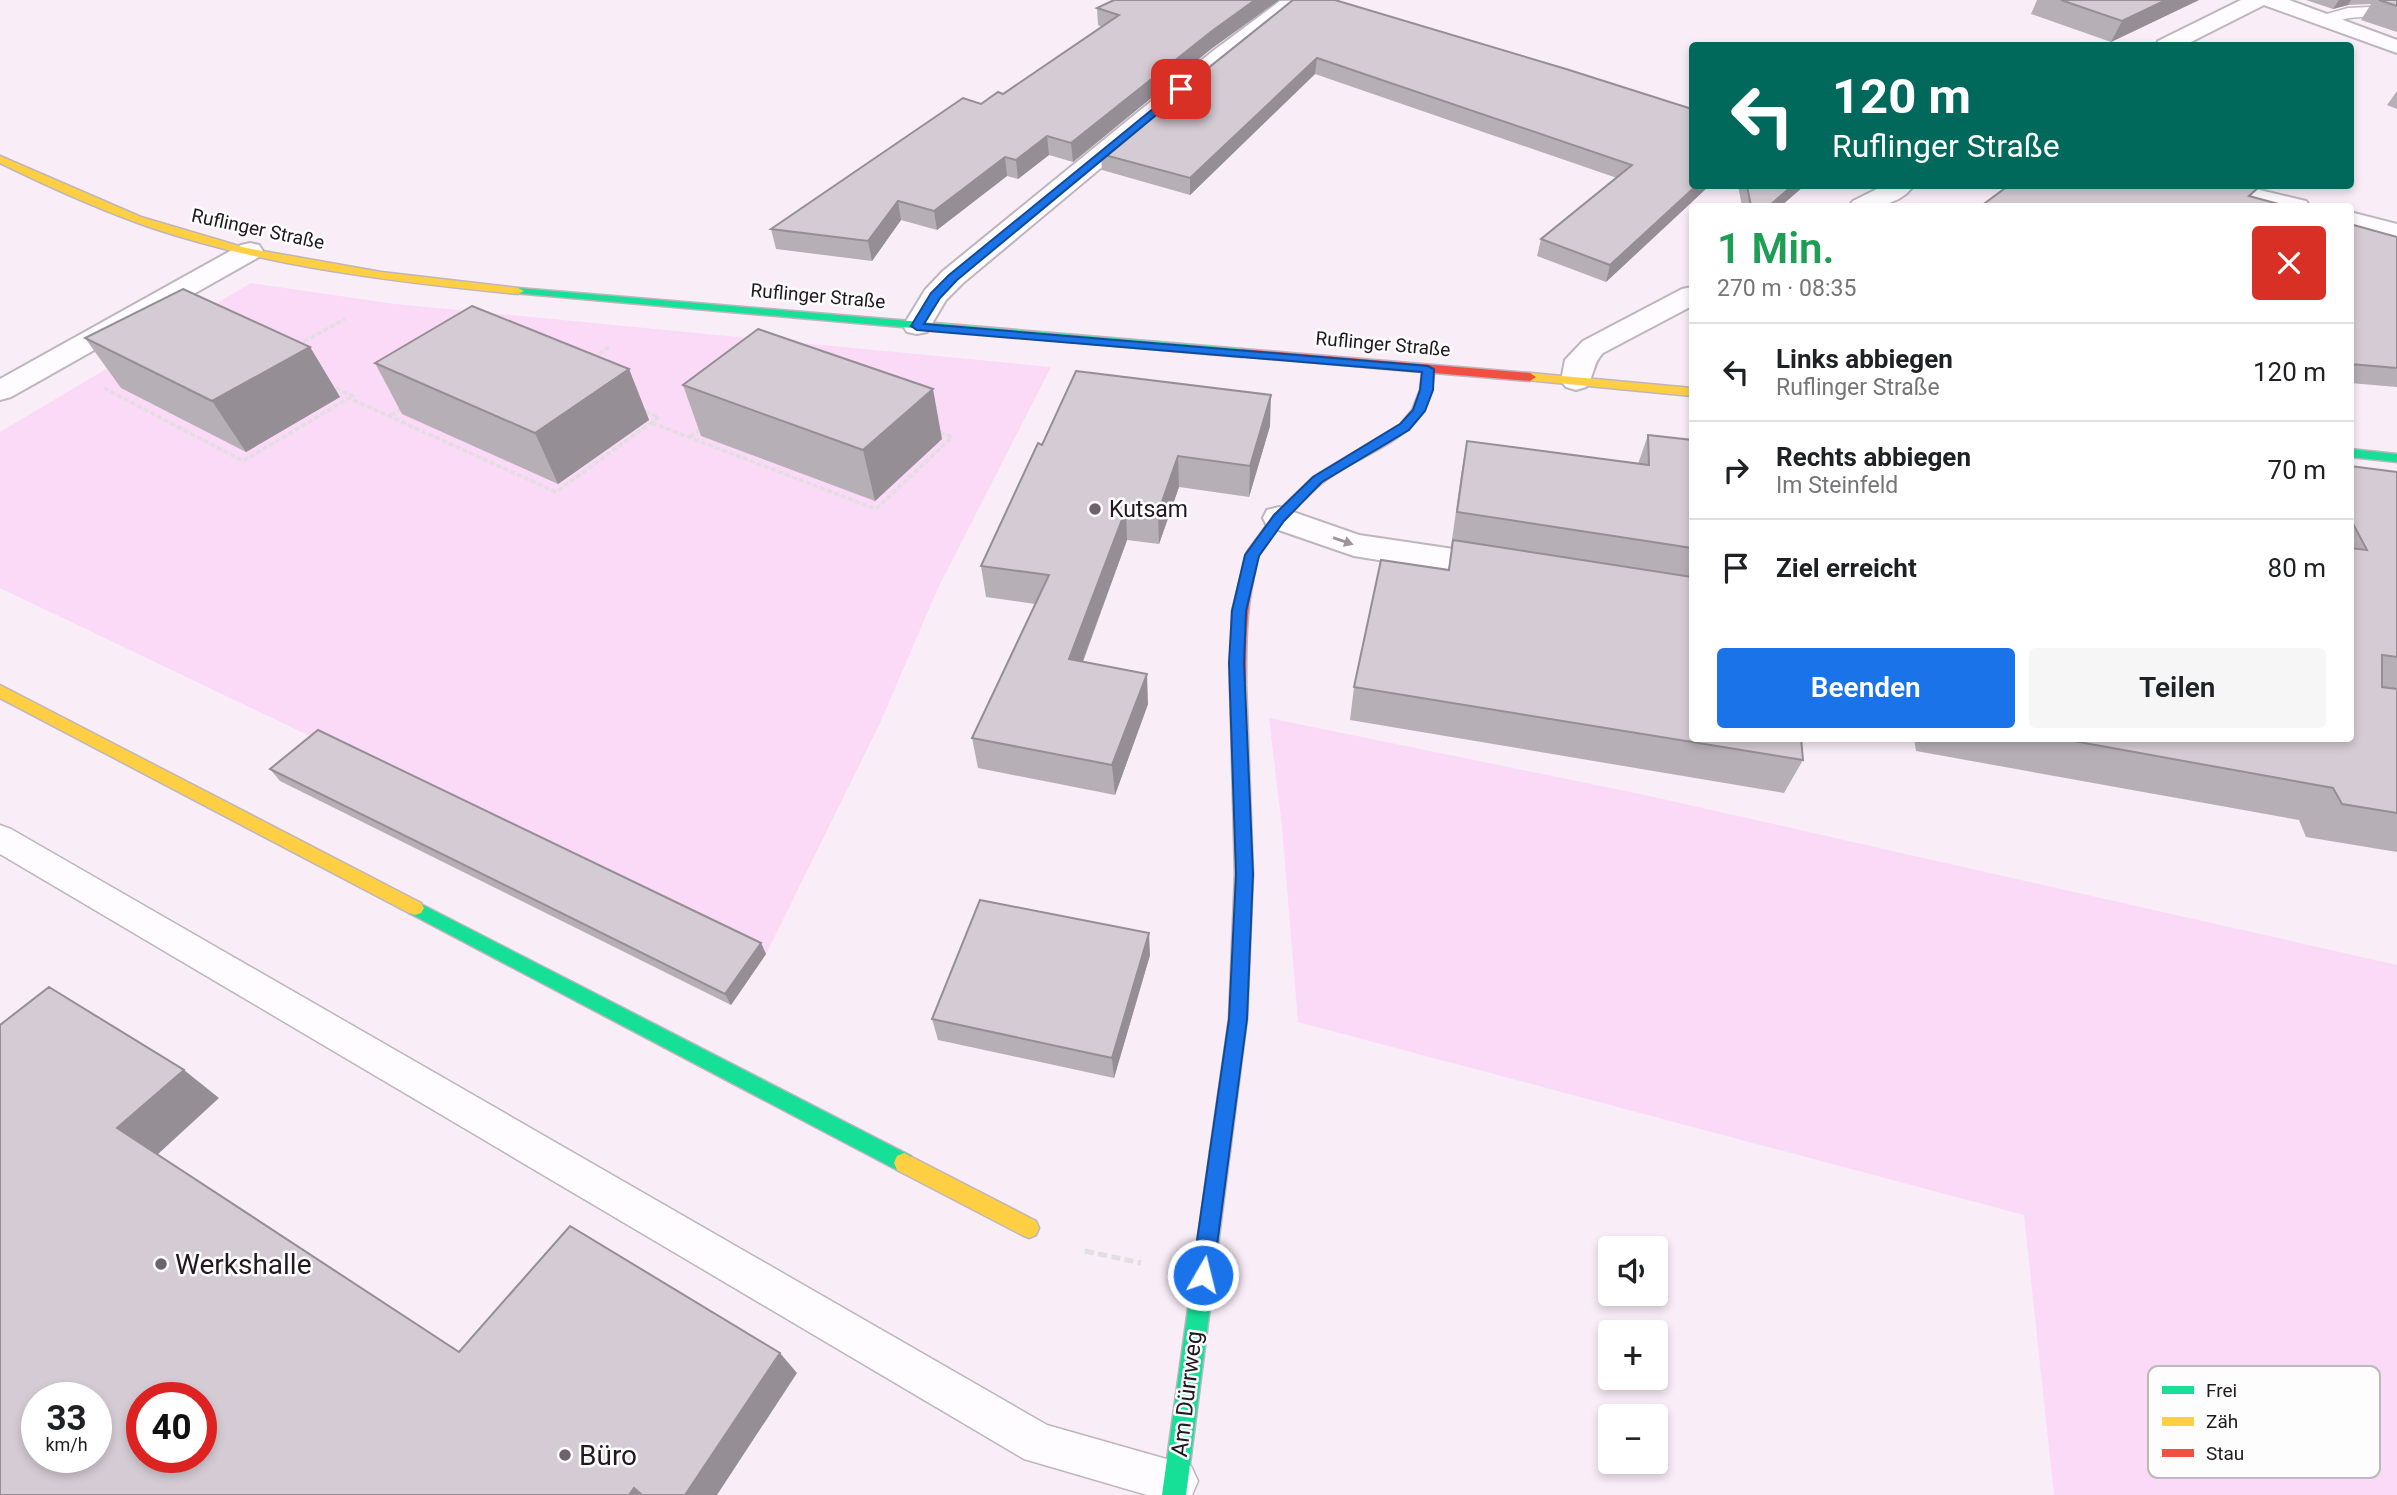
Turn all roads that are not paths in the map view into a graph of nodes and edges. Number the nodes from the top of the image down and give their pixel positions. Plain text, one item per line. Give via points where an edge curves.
1 (2257, 0) edge
2 (2270, 0) edge
3 (1344, 7) edge
4 (2390, 11) dead end
5 (2322, 20) junction
6 (2174, 42) edge
7 (2397, 47) edge
8 (0, 159) edge
9 (1895, 189) edge
10 (2226, 189) edge
11 (1868, 203) edge
12 (2285, 203) edge
13 (2354, 221) edge
14 (2397, 232) edge
15 (250, 251) junction
16 (1689, 297) edge
17 (917, 326) junction
18 (1428, 369) junction
19 (1577, 381) junction
20 (0, 391) edge
21 (1689, 392) edge
22 (2354, 453) edge
23 (2397, 458) edge
24 (1279, 518) junction
25 (1530, 573) edge
26 (0, 691) edge
27 (0, 838) edge
28 (1029, 1228) road end
29 (1175, 1488) edge

1 - 6 street
2 - 5 street
3 - 17 street via 1313,1 1287,5 953,277
4 - 5 lane via 2348,13
5 - 7 street
8 - 15 street, Ruflinger Straße via 68,193 182,234
9 - 11 street
10 - 12 street
13 - 14 street
15 - 17 street, Ruflinger Straße via 418,279
15 - 20 street
16 - 19 street via 1593,346 1580,360
17 - 18 street, Ruflinger Straße
18 - 19 street, Ruflinger Straße
18 - 24 street, Am Dürrweg via 1418,411 1405,427 1318,480
19 - 21 street, Ruflinger Straße
22 - 23 street
24 -> 25 street via 1354,545
24 - 29 street, Am Dürrweg via 1252,555 1239,611 1244,874 1238,1019
26 - 28 street
27 - 29 lane via 1039,1444

